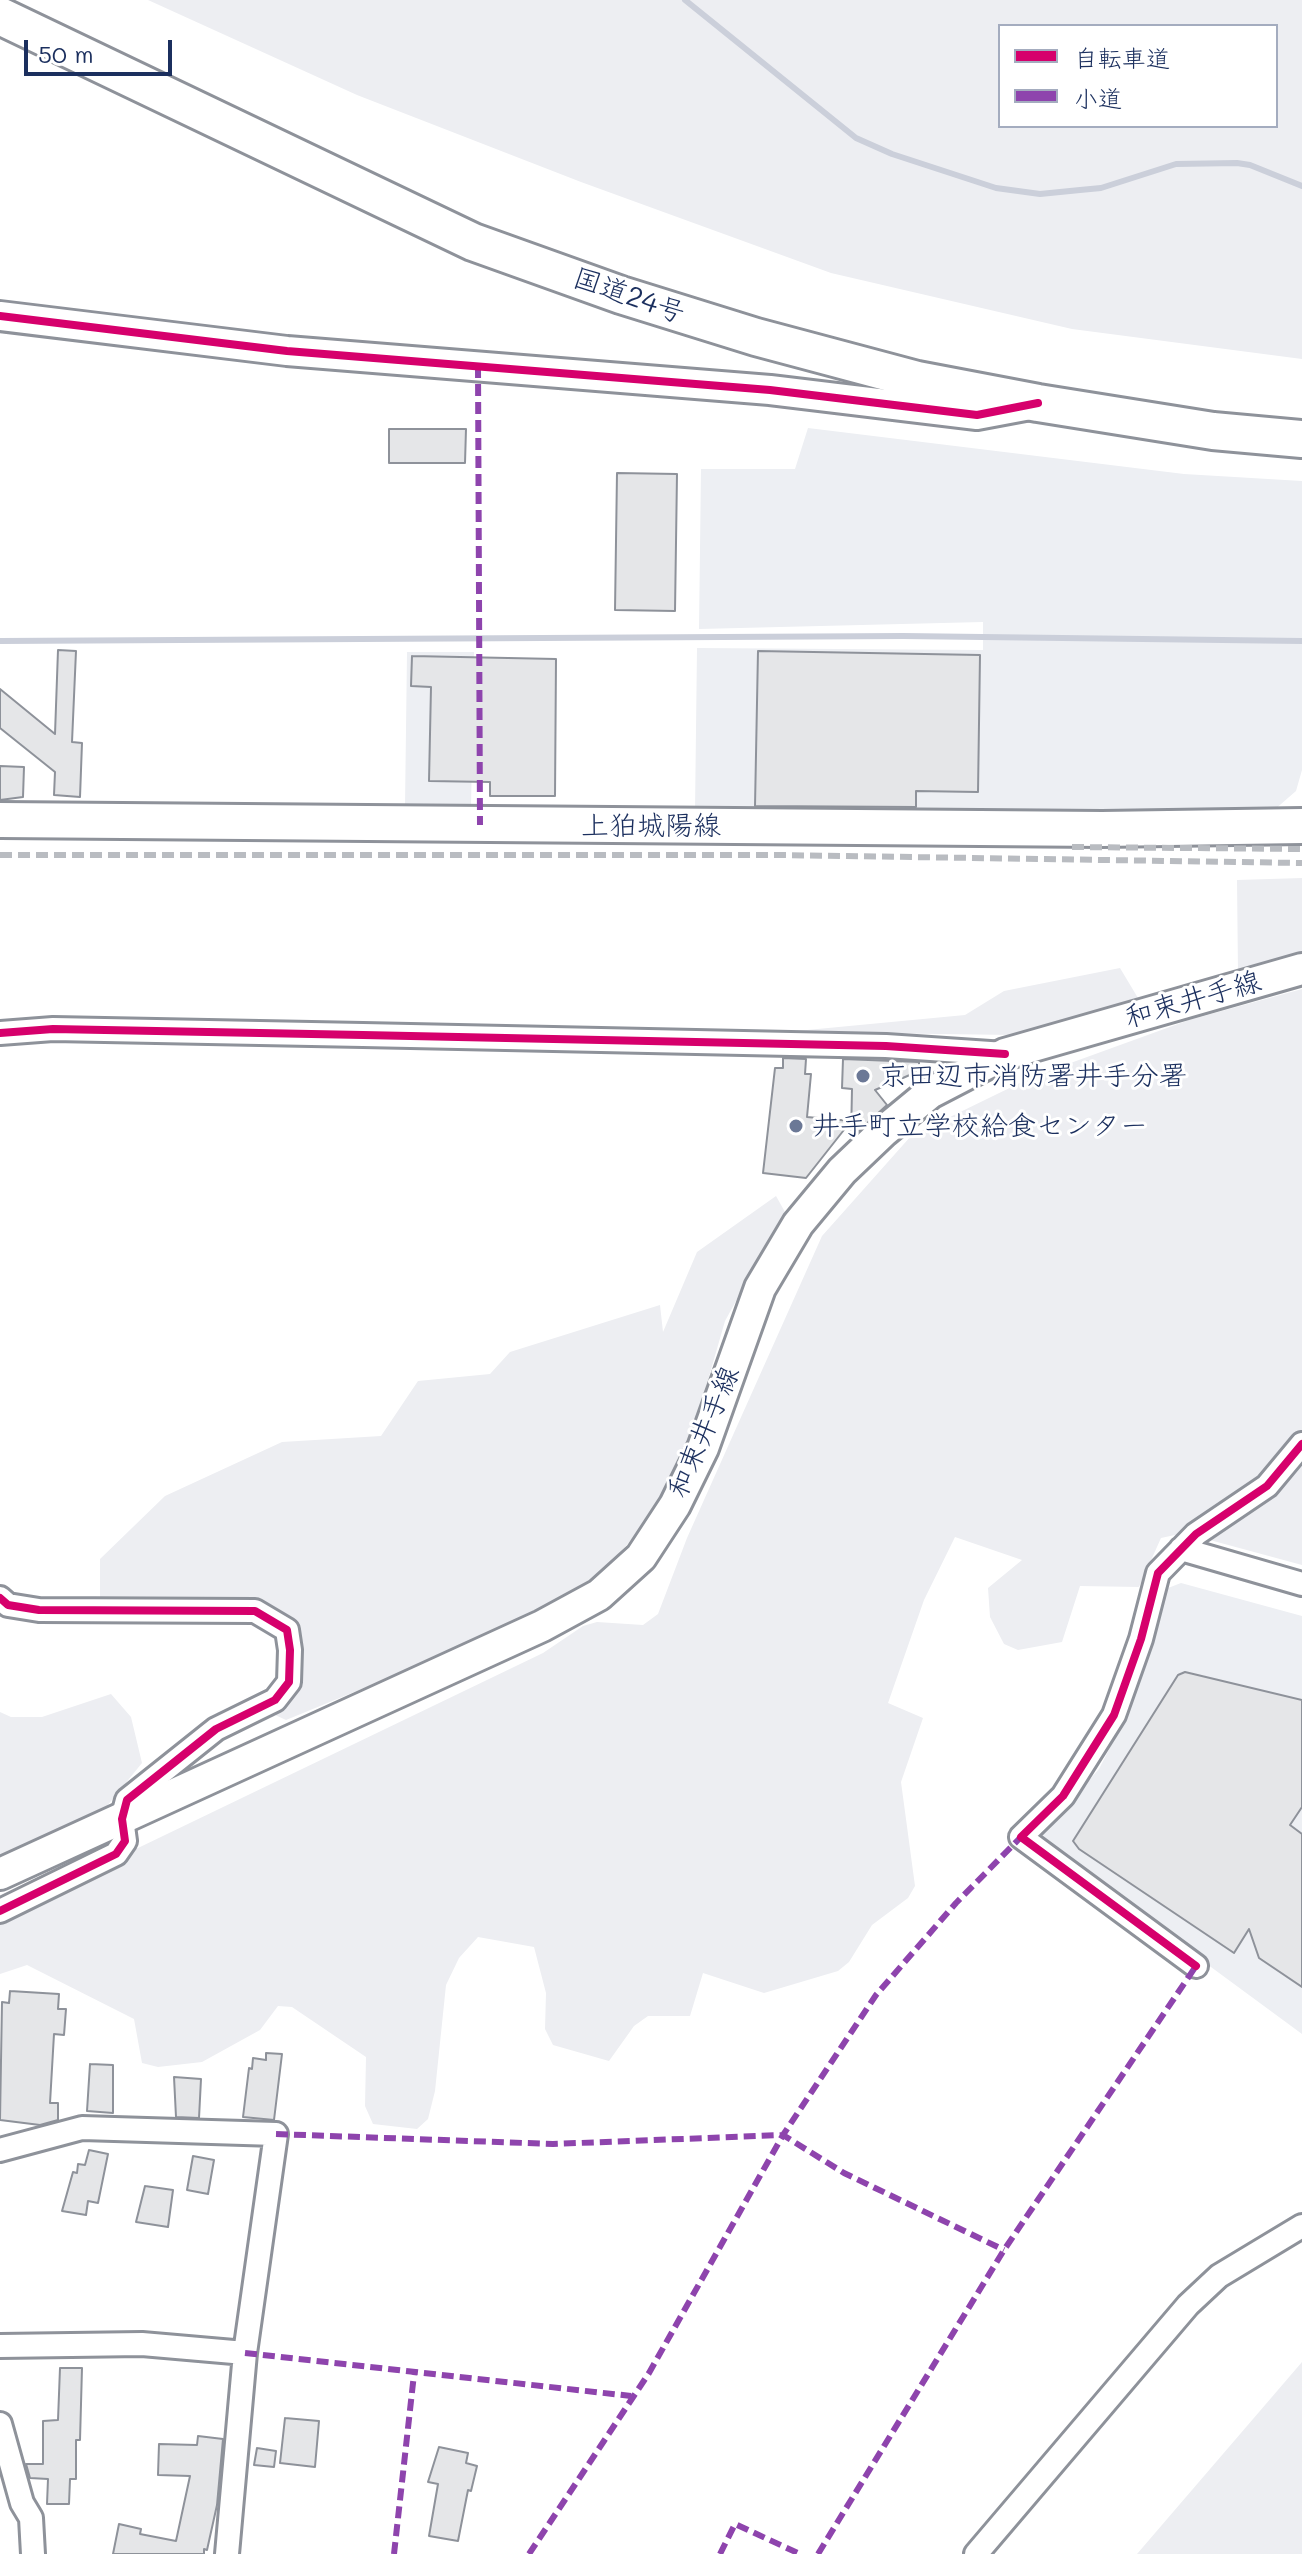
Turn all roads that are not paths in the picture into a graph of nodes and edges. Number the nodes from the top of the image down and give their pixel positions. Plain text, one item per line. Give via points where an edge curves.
1 (0, 16) edge
2 (0, 316) edge
3 (1038, 403) junction
4 (1302, 439) edge
5 (0, 820) edge
6 (1302, 826) edge
7 (1302, 969) edge
8 (0, 1033) edge
9 (1005, 1054) junction
10 (1302, 1444) edge
11 (1181, 1549) junction
12 (1302, 1584) edge
13 (0, 1598) edge
14 (122, 1819) junction
15 (0, 1874) edge
16 (0, 1911) edge
17 (1196, 1966) dead end
18 (0, 2150) edge
19 (1302, 2226) edge
20 (0, 2346) edge
21 (245, 2353) junction
22 (0, 2424) edge
23 (33, 2554) edge
24 (227, 2554) edge
25 (976, 2554) edge

1 - 3 highway, 国道24号 via 473,242 756,337 917,380
2 - 3 street via 287,351 770,390 977,415
3 - 4 highway, 国道24号 via 1213,431
5 - 6 main road, 上狛城陽線
7 - 9 main road, 和束井手線
8 - 9 street via 53,1029 459,1036 886,1046
9 - 14 main road, 和束井手線 via 930,1093 842,1171 798,1224 760,1288 703,1448 675,1505 641,1557 599,1595
10 - 11 street via 1267,1486
11 - 12 street
11 - 17 street via 1158,1573 1114,1715 1063,1796 1021,1837
13 - 14 street via 8,1605 39,1610 255,1611 287,1630 289,1682 275,1700 216,1729 127,1800
14 - 15 main road, 和束井手線
14 - 16 street via 125,1841 116,1854
18 - 21 street via 82,2128 276,2134
19 - 25 street via 1219,2276 1188,2305
20 - 21 street via 142,2344
21 - 24 street
22 - 23 street via 31,2518

